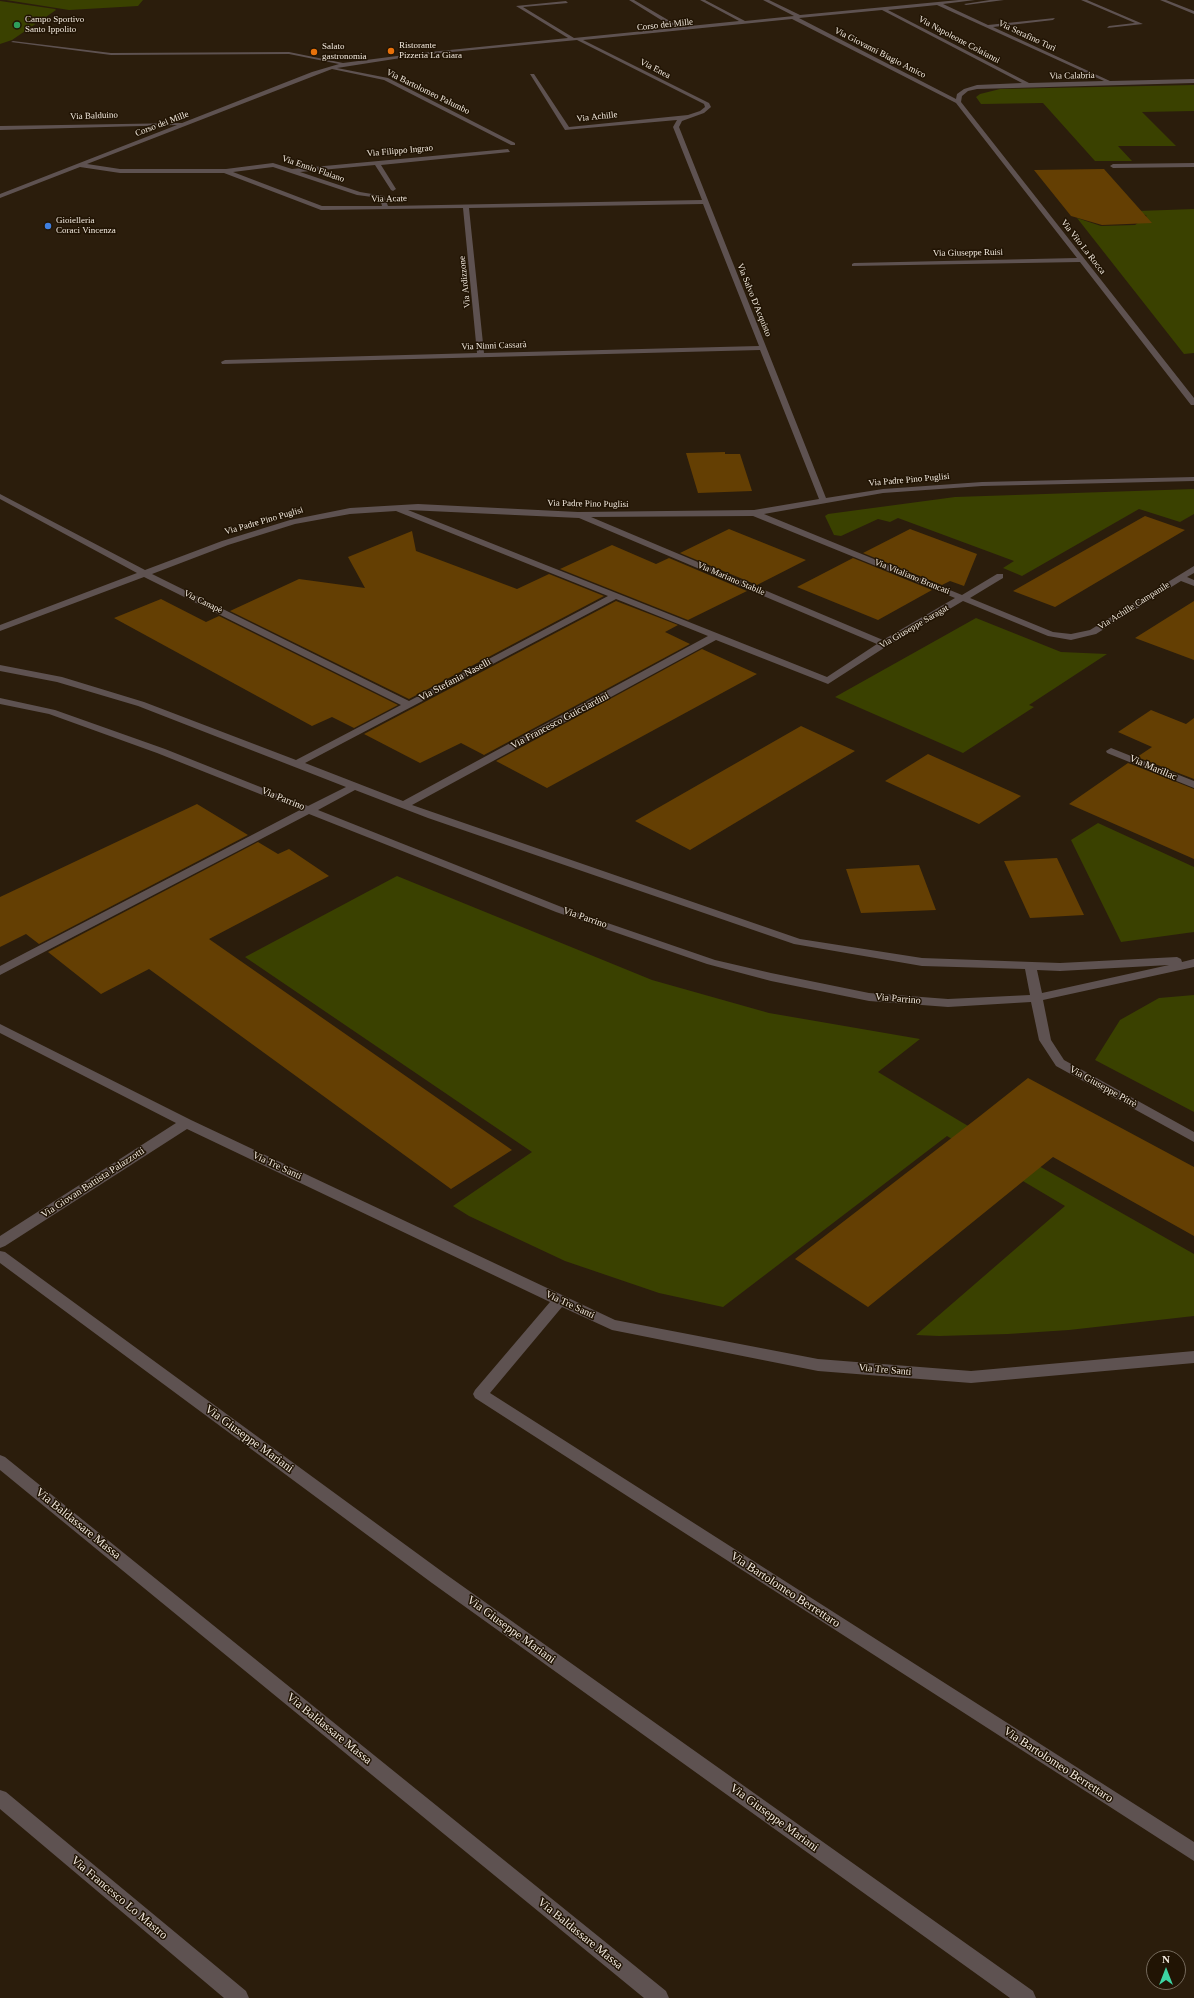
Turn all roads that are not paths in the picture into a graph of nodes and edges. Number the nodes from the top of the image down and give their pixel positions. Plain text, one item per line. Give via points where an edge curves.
1 (631, 0) edge
2 (702, 0) edge
3 (766, 0) edge
4 (973, 0) edge
5 (1002, 0) edge
6 (1083, 0) edge
7 (1162, 0) edge
8 (566, 2) dead end
9 (941, 5) junction
10 (1194, 9) edge
11 (886, 10) junction
12 (1187, 10) junction
13 (1194, 13) edge
14 (798, 18) junction
15 (1053, 19) dead end
16 (744, 22) junction
17 (988, 26) junction
18 (1109, 27) dead end
19 (680, 29) junction
20 (575, 39) junction
21 (13, 42) dead end
22 (584, 42) junction
23 (344, 64) junction
24 (330, 67) junction
25 (532, 75) dead end
26 (1194, 81) edge
27 (1110, 83) junction
28 (1028, 85) junction
29 (958, 102) junction
30 (693, 116) junction
31 (189, 123) junction
32 (0, 128) edge
33 (513, 144) dead end
34 (508, 150) dead end
35 (376, 162) junction
36 (80, 165) junction
37 (1194, 165) edge
38 (1113, 166) dead end
39 (225, 171) junction
40 (293, 171) junction
41 (393, 189) dead end
42 (0, 196) edge
43 (706, 202) junction
44 (466, 206) junction
45 (386, 208) junction
46 (1082, 260) junction
47 (854, 265) dead end
48 (763, 348) junction
49 (481, 356) junction
50 (225, 362) dead end
51 (1194, 403) edge
52 (1194, 479) edge
53 (0, 496) edge
54 (823, 500) junction
55 (395, 508) junction
56 (754, 513) junction
57 (578, 515) junction
58 (1194, 569) edge
59 (144, 573) junction
60 (1000, 576) dead end
61 (1180, 578) junction
62 (1194, 583) edge
63 (615, 596) junction
64 (964, 599) junction
65 (0, 628) edge
66 (716, 636) junction
67 (1071, 637) joint
68 (884, 644) junction
69 (0, 668) edge
70 (0, 701) edge
71 (408, 704) junction
72 (1111, 751) dead end
73 (296, 764) junction
74 (1194, 785) edge
75 (355, 786) junction
76 (404, 805) junction
77 (310, 810) junction
78 (1194, 960) edge
79 (1194, 963) edge
80 (1030, 966) junction
81 (0, 971) edge
82 (1037, 998) junction
83 (0, 1028) edge
84 (186, 1123) junction
85 (1194, 1138) edge
86 (0, 1243) edge
87 (0, 1256) edge
88 (560, 1300) junction
89 (1194, 1357) edge
90 (0, 1460) edge
91 (0, 1798) edge
92 (1194, 1852) edge
93 (239, 1998) edge
94 (659, 1998) edge
95 (1026, 1998) edge

1 - 19 street
2 - 16 street
3 - 14 street, Via Giovanni Biagio Amico
4 - 9 street, Corso dei Mille
5 - 9 street, Corso dei Mille
6 - 18 street via 1141,24
7 - 12 street
8 - 20 street, Via Enea via 518,6
9 - 11 street, Corso dei Mille
9 - 17 street, Via Serafino Turi
10 - 12 street
11 - 14 street, Corso dei Mille
11 - 28 street, Via Napoleone Colaianni
12 - 13 street
14 - 16 street, Corso dei Mille
14 - 22 street, Corso dei Mille
14 - 29 street, Via Giovanni Biagio Amico
15 - 17 street
16 - 19 street, Corso dei Mille
17 - 27 street, Via Serafino Turi
19 - 20 street, Corso dei Mille
20 - 22 street, Via Enea
20 - 23 street, Corso dei Mille
21 - 23 street via 111,54 289,53
22 - 24 street, Corso dei Mille
22 - 30 street, Via Enea via 706,103 708,107
23 - 24 street, Corso dei Mille
24 - 31 street, Corso dei Mille
24 - 33 street, Via Bartolomeo Palumbo via 386,79
25 - 30 street, Via Achille via 567,129
26 - 27 street, Via Calabria
27 - 28 street, Via Calabria
28 - 29 street, Via Calabria via 972,89 959,95
29 - 46 street, Via Vito La Rocca
30 - 43 street, Via Salvo D'Acquisto via 680,120 676,127
31 - 32 street, Via Balduino
31 - 36 street, Corso dei Mille
34 - 35 street, Via Filippo Ingrao
35 - 40 street, Via Filippo Ingrao
35 - 41 street
36 - 39 street, Via Acate via 120,171
36 - 42 street, Corso dei Mille
37 - 38 street
39 - 40 street, Via Ennio Flaiano via 273,165
39 - 45 street, Via Acate via 321,208
40 - 45 street, Via Ennio Flaiano via 359,194 382,197
43 - 44 street, Via Acate
43 - 48 street, Via Salvo D'Acquisto
44 - 45 street, Via Acate
44 - 49 street, Via Ardizzone
46 - 47 street, Via Giuseppe Ruisi
46 - 51 street, Via Vito La Rocca
48 - 49 street, Via Ninni Cassarà
48 - 54 street, Via Salvo D'Acquisto
49 - 50 street, Via Ninni Cassarà
52 - 54 street, Via Padre Pino Puglisi via 982,484 883,491
53 - 59 street, Via Canapè
54 - 56 street, Via Padre Pino Puglisi
55 - 57 street, Via Padre Pino Puglisi
55 - 59 street, Via Padre Pino Puglisi via 350,511 293,522 225,543
55 - 63 street
56 - 57 street, Via Padre Pino Puglisi
56 - 64 street, Via Vitaliano Brancati
57 - 68 street, Via Mariano Stabile
58 - 61 street, Via Achille Campanile
59 - 65 street, Via Padre Pino Puglisi
59 - 71 street, Via Canapè
60 - 64 street, Via Giuseppe Saragat
61 - 62 street
61 - 67 street, Via Achille Campanile via 1093,632
63 - 66 street
63 - 71 street, Via Stefania Naselli
64 - 67 street, Via Vitaliano Brancati via 1051,634
64 - 68 street, Via Giuseppe Saragat
66 - 68 street, Via Giuseppe Saragat via 828,680
66 - 76 street, Via Francesco Guicciardini
69 - 73 street via 59,679 141,704
70 - 77 street, Via Parrino via 59,714
71 - 73 street, Via Stefania Naselli
72 - 74 street, Via Marillac
73 - 75 street
75 - 76 street
75 - 77 street
76 - 80 street via 798,942 922,962
77 - 81 street
77 - 82 street, Via Parrino via 560,910 712,962 764,976 869,996 948,1003
78 - 80 street via 1060,967
79 - 82 street, Via Parrino
80 - 82 street, Via Giuseppe Pitrè
82 - 85 street, Via Giuseppe Pitrè via 1045,1040 1060,1063
83 - 84 street, Via Tre Santi
84 - 86 street, Via Giovan Battista Palazzotti
84 - 88 street, Via Tre Santi
87 - 95 street, Via Giuseppe Mariani via 438,1578
88 - 89 street, Via Tre Santi via 612,1325 818,1365 971,1377
88 - 92 street, Via Bartolomeo Berrettaro via 480,1394
90 - 94 street, Via Baldassare Massa
91 - 93 street, Via Francesco Lo Mastro

